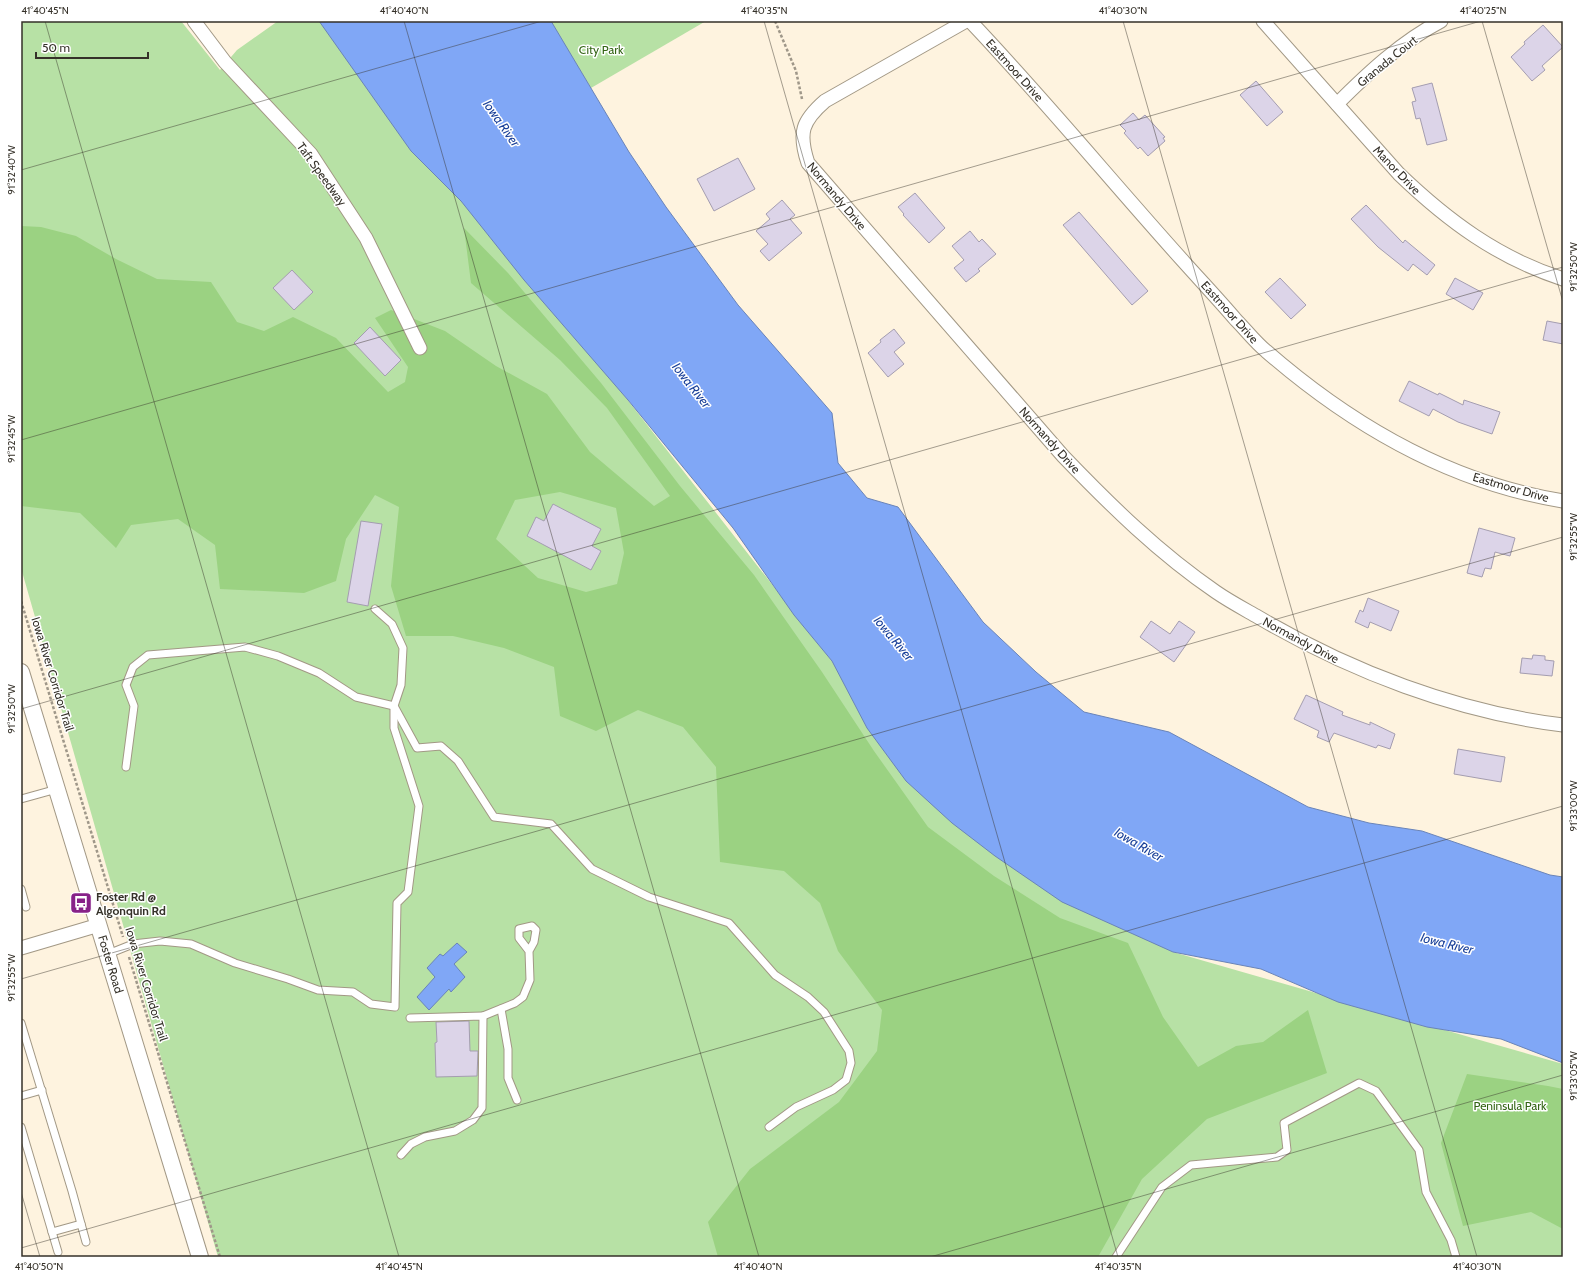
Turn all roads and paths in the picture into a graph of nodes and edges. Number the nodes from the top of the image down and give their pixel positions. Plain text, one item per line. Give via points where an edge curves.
1 (194, 21) edge
2 (775, 21) edge
3 (966, 21) edge
4 (970, 21) edge
5 (1263, 21) edge
6 (1441, 21) edge
7 (802, 99) dead end
8 (1337, 104) junction
9 (1563, 279) edge
10 (420, 348) dead end
11 (1563, 502) edge
12 (21, 601) edge
13 (375, 609) dead end
14 (21, 672) edge
15 (394, 706) junction
16 (1563, 725) edge
17 (126, 767) dead end
18 (57, 789) junction
19 (21, 800) edge
20 (21, 889) edge
21 (26, 908) dead end
22 (99, 925) junction
23 (126, 947) junction
24 (21, 948) edge
25 (529, 951) dead end
26 (108, 954) junction
27 (502, 1009) junction
28 (483, 1016) junction
29 (410, 1018) dead end
30 (21, 1023) edge
31 (42, 1090) junction
32 (21, 1096) edge
33 (517, 1100) dead end
34 (21, 1127) edge
35 (769, 1127) dead end
36 (401, 1155) dead end
37 (81, 1224) junction
38 (52, 1232) junction
39 (86, 1242) dead end
40 (58, 1252) dead end
41 (200, 1257) edge
42 (220, 1257) edge
43 (1116, 1257) edge
44 (1456, 1257) edge

1 - 10 street, Taft Speedway via 226,62 311,154 366,238
2 - 7 path via 796,71
3 - 16 street, Normandy Drive via 825,101 813,112 802,135 802,147 808,163 1095,490 1132,526 1216,592 1334,658 1398,684 1499,714
4 - 11 street, Eastmoor Drive via 1264,350 1305,384 1370,429 1441,465 1517,491
5 - 8 street, Manor Drive
6 - 8 street, Granada Court via 1400,47 1367,74
8 - 9 street, Manor Drive via 1398,174 1456,224 1495,250
12 - 23 path, Iowa River Corridor Trail
13 - 15 lane via 392,624 403,648 401,685
14 - 18 street, Foster Road
15 - 17 lane via 356,698 319,673 278,656 245,647 148,655 133,667 126,685 134,706
15 - 23 lane via 394,728 419,806 408,892 397,903 395,1007 371,1004 353,992 318,990 235,963 191,944 160,941
15 - 35 lane via 417,748 441,746 458,761 494,817 551,824 592,869 649,897 729,923 775,975 808,997 824,1012 849,1051 851,1063 846,1080 833,1090 796,1108
18 - 19 lane
18 - 22 street, Foster Road
20 - 21 lane
22 - 24 street
22 - 26 street, Foster Road
23 - 26 lane
23 - 42 path, Iowa River Corridor Trail
25 - 27 lane via 530,980 524,997
26 - 41 street, Foster Road
27 - 28 lane
27 - 33 lane via 508,1049 508,1078
28 - 29 lane
28 - 36 lane via 482,1108 473,1120 455,1132 425,1138 411,1144
30 - 31 lane
31 - 32 lane
31 - 37 lane
34 - 38 lane
37 - 38 lane
37 - 39 lane
38 - 40 lane
43 - 44 lane via 1162,1187 1191,1165 1277,1157 1287,1150 1284,1123 1359,1083 1376,1091 1419,1150 1426,1192 1451,1240

